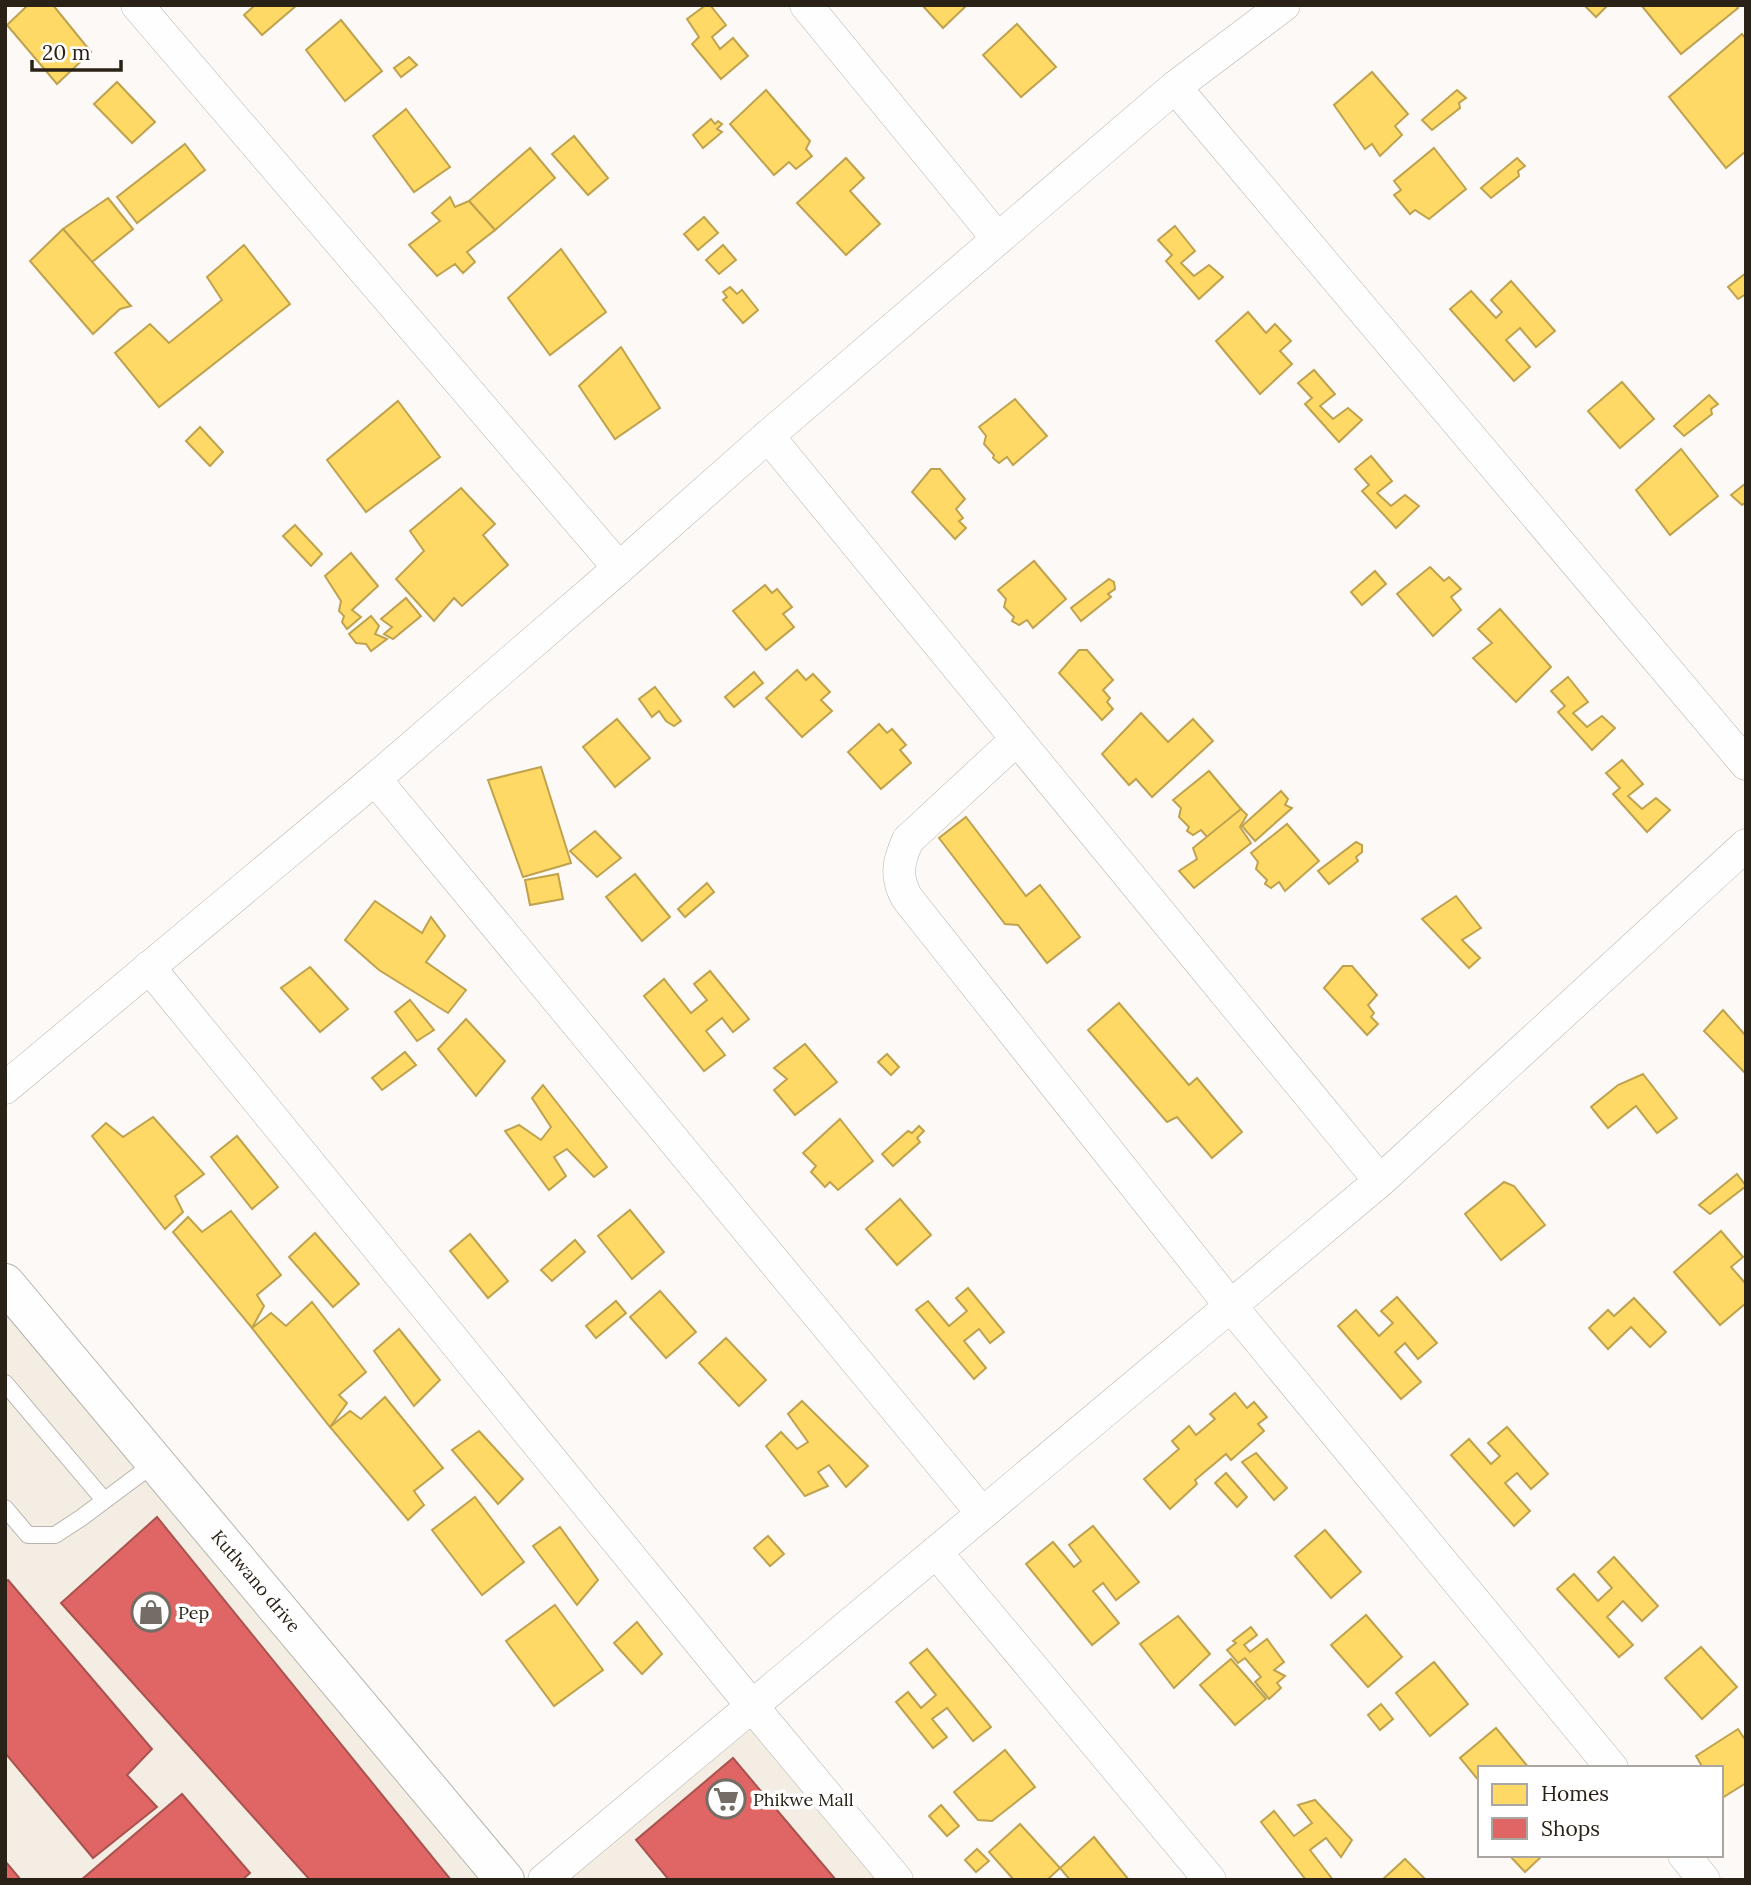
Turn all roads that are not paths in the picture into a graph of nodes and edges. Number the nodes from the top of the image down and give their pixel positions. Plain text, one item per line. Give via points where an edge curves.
1 (136, 5) edge
2 (806, 5) edge
3 (1284, 5) edge
4 (1175, 88) junction
5 (998, 239) junction
6 (768, 436) junction
7 (620, 568) junction
8 (1017, 739) junction
9 (1746, 764) edge
10 (375, 779) junction
11 (1746, 845) edge
12 (149, 967) junction
13 (5, 1088) edge
14 (1380, 1181) junction
15 (5, 1283) edge
16 (1230, 1305) junction
17 (5, 1383) edge
18 (156, 1462) junction
19 (104, 1500) junction
20 (5, 1508) edge
21 (982, 1513) junction
22 (936, 1552) junction
23 (752, 1706) junction
24 (1610, 1766) edge
25 (1686, 1857) edge
26 (505, 1880) edge
27 (544, 1880) edge
28 (897, 1880) edge
29 (1210, 1880) edge
30 (1704, 1880) edge

1 - 7 street
2 - 5 street
3 - 4 street
4 - 5 street
4 - 9 street
5 - 6 street
6 - 7 street
6 - 8 street
7 - 10 street
8 - 14 street
8 - 16 street via 908,840 900,857 900,887
10 - 12 street
10 - 21 street
11 - 14 street
12 - 13 street
12 - 23 street
14 - 16 street
15 - 18 street, Kutlwano drive
16 - 21 street
16 - 24 street
17 - 19 lane
18 - 19 lane
18 - 26 street, Kutlwano drive
19 - 20 lane via 55,1535 29,1535
21 - 22 street
22 - 23 street
22 - 29 street
23 - 27 street
23 - 28 street
25 - 30 street

